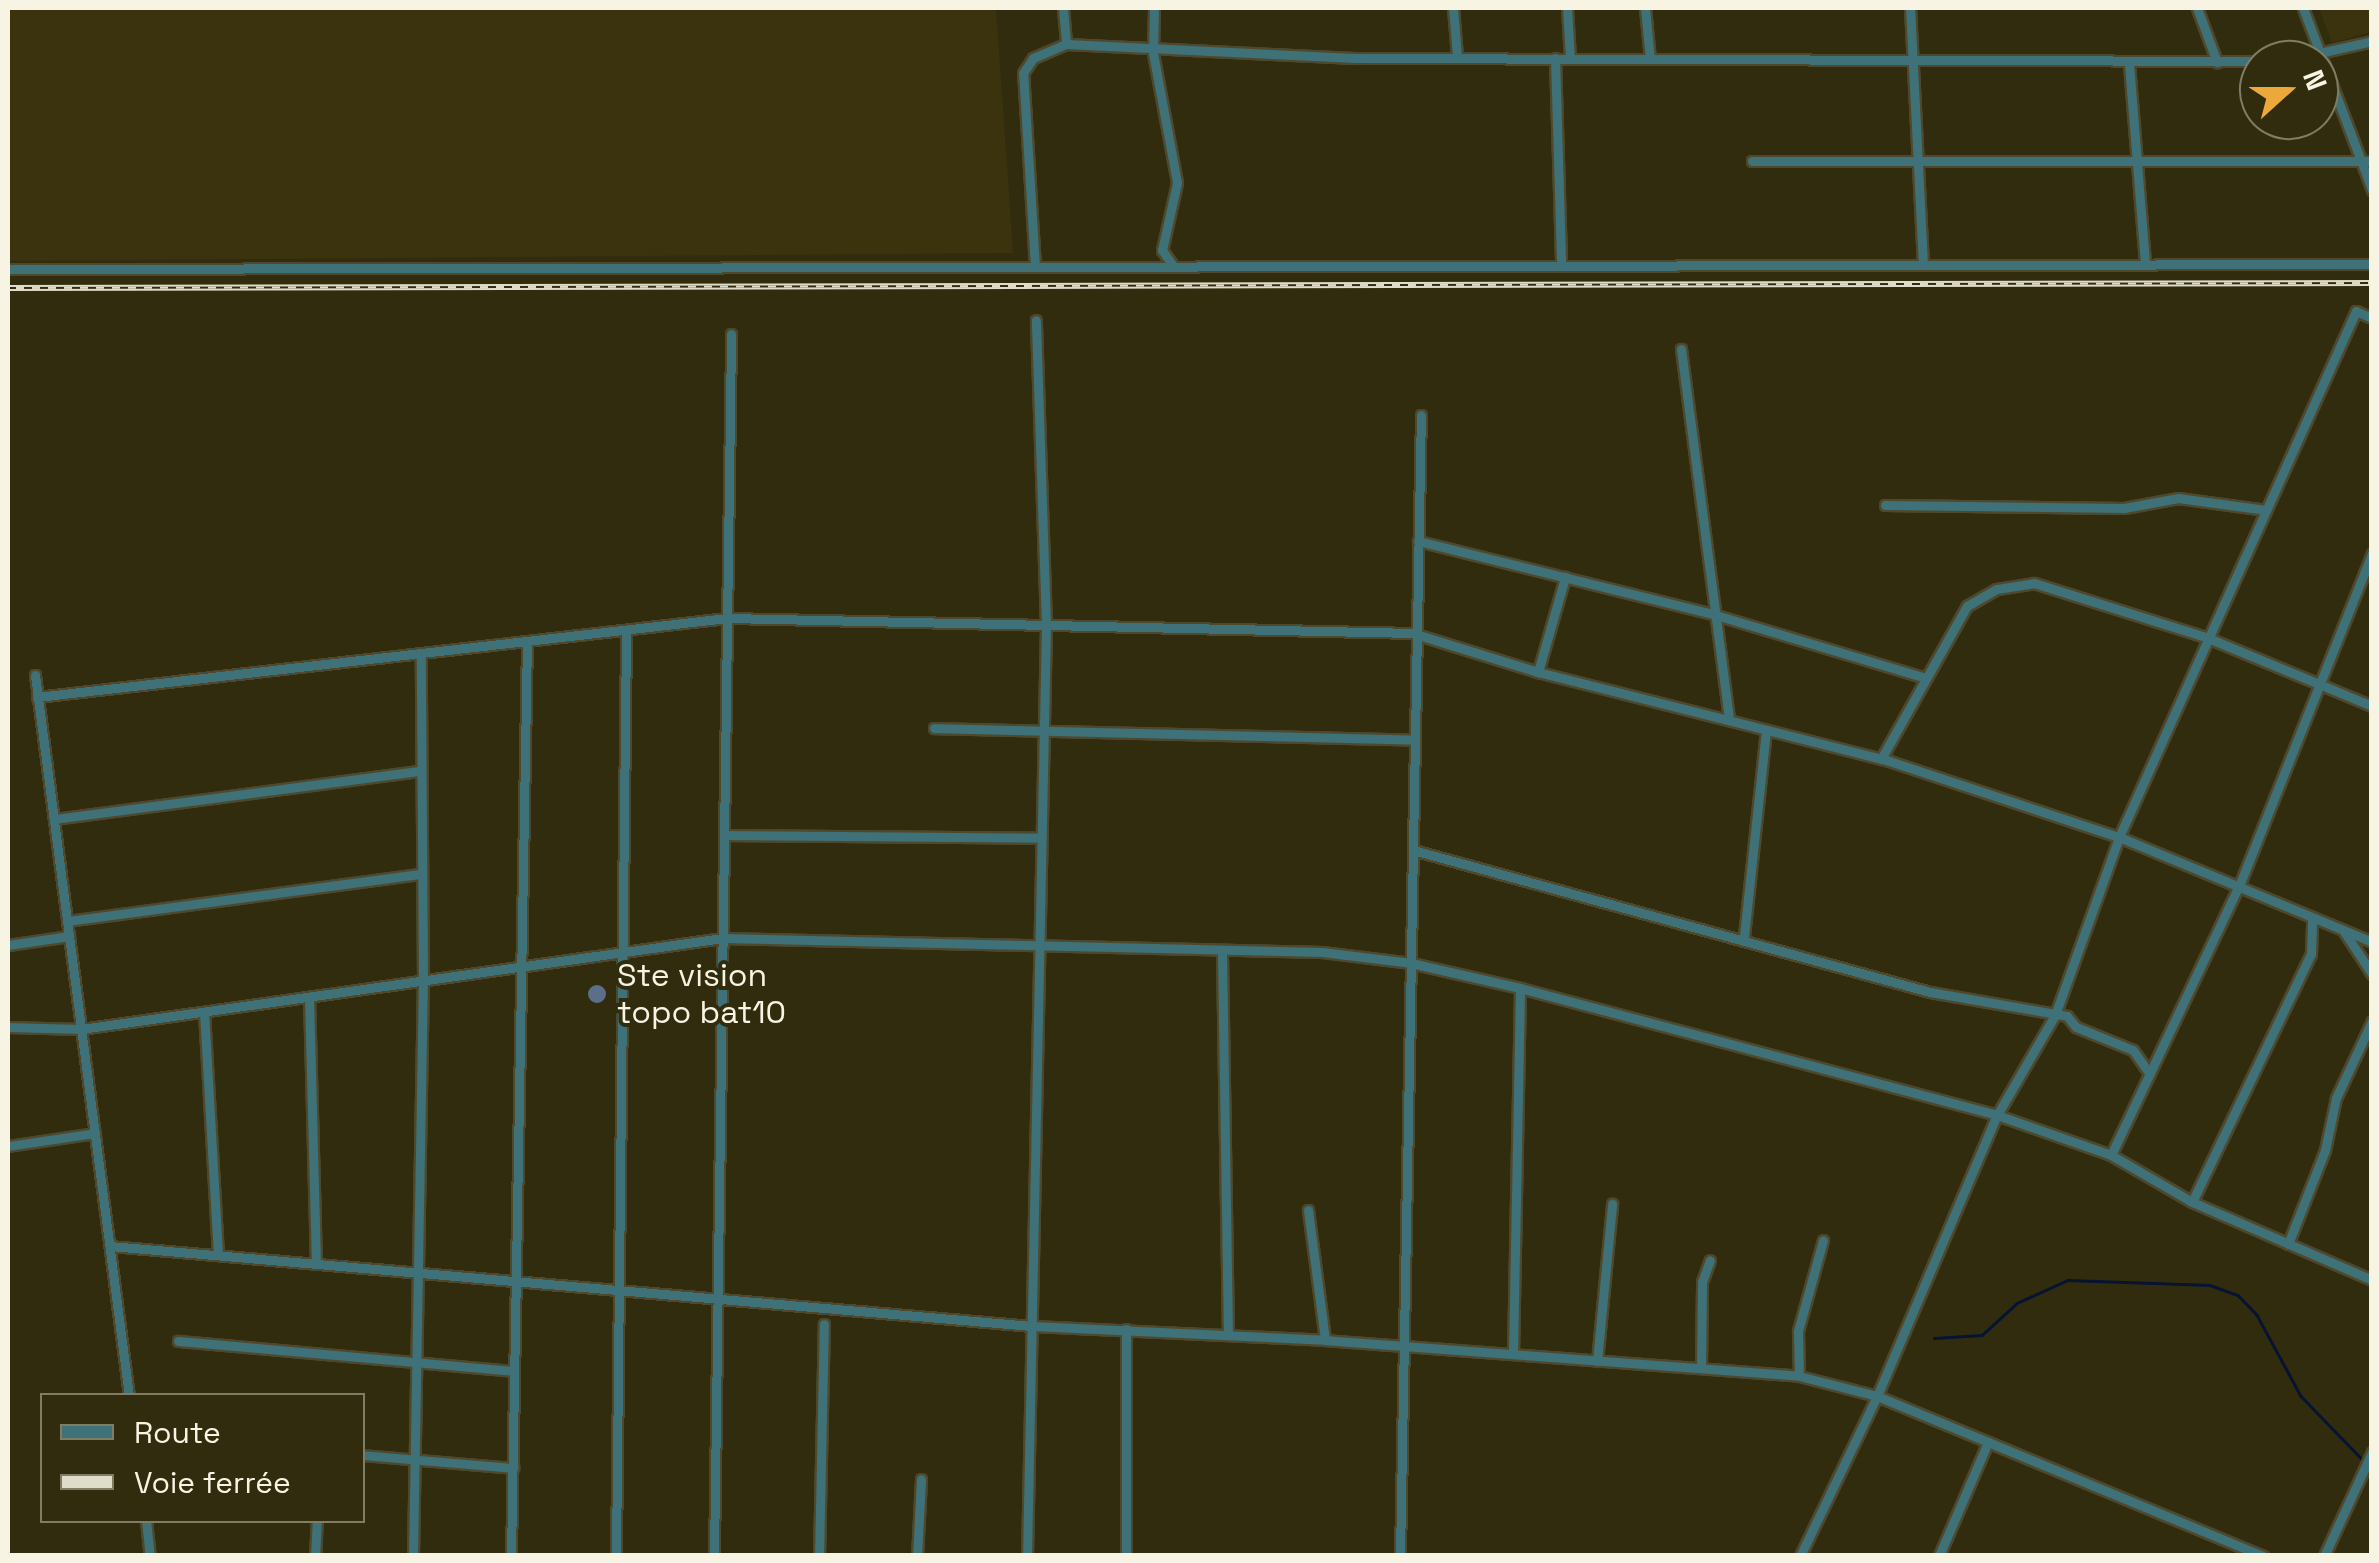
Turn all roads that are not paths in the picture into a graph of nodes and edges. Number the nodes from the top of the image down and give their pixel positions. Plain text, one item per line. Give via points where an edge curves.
1 (1063, 8) edge
2 (1154, 8) edge
3 (1453, 8) edge
4 (1566, 8) edge
5 (1646, 8) edge
6 (1910, 8) edge
7 (2197, 8) edge
8 (2303, 8) edge
9 (2315, 40) edge
10 (2372, 40) edge
11 (1066, 44) junction
12 (2339, 50) edge
13 (1154, 53) junction
14 (1457, 56) junction
15 (1554, 58) junction
16 (1570, 58) junction
17 (1911, 58) junction
18 (1650, 59) junction
19 (2239, 61) edge
20 (2217, 62) junction
21 (2128, 64) junction
22 (2339, 98) edge
23 (1752, 161) dead end
24 (2366, 162) edge
25 (1918, 163) junction
26 (2137, 166) junction
27 (2372, 190) edge
28 (2145, 264) junction
29 (2372, 264) edge
30 (1923, 265) junction
31 (1174, 266) junction
32 (1561, 266) junction
33 (1036, 267) junction
34 (8, 269) edge
35 (2372, 318) edge
36 (1036, 320) dead end
37 (731, 334) dead end
38 (1681, 349) dead end
39 (1421, 415) dead end
40 (1885, 505) dead end
41 (2266, 510) junction
42 (1418, 541) junction
43 (2372, 554) edge
44 (1565, 577) junction
45 (1716, 615) junction
46 (728, 618) junction
47 (1046, 625) junction
48 (626, 630) junction
49 (1412, 633) junction
50 (2208, 638) junction
51 (527, 641) junction
52 (421, 654) junction
53 (1538, 672) junction
54 (34, 674) dead end
55 (1926, 678) junction
56 (2315, 686) junction
57 (37, 698) junction
58 (2372, 706) edge
59 (1730, 720) junction
60 (934, 728) dead end
61 (1044, 730) junction
62 (1766, 731) junction
63 (1415, 740) junction
64 (1881, 759) junction
65 (420, 771) junction
66 (54, 820) junction
67 (724, 835) junction
68 (2119, 837) junction
69 (1042, 838) junction
70 (1413, 850) junction
71 (419, 874) junction
72 (2239, 886) junction
73 (2312, 916) junction
74 (67, 921) junction
75 (2342, 929) junction
76 (69, 936) junction
77 (1744, 936) junction
78 (723, 938) junction
79 (2372, 942) edge
80 (8, 945) edge
81 (1039, 946) junction
82 (622, 953) junction
83 (1222, 954) junction
84 (1411, 963) junction
85 (521, 968) junction
86 (2372, 974) edge
87 (423, 979) junction
88 (1520, 988) junction
89 (309, 997) junction
90 (204, 1012) junction
91 (2055, 1015) junction
92 (2372, 1022) edge
93 (8, 1027) edge
94 (81, 1030) junction
95 (2150, 1074) junction
96 (1998, 1116) junction
97 (95, 1133) junction
98 (8, 1146) edge
99 (2111, 1156) junction
100 (2192, 1202) junction
101 (1612, 1204) dead end
102 (1308, 1210) dead end
103 (1823, 1240) dead end
104 (2288, 1244) junction
105 (110, 1246) junction
106 (218, 1253) junction
107 (1710, 1260) dead end
108 (316, 1261) junction
109 (416, 1270) junction
110 (516, 1279) junction
111 (2372, 1280) edge
112 (618, 1288) junction
113 (718, 1296) junction
114 (824, 1324) dead end
115 (1032, 1326) junction
116 (1126, 1328) junction
117 (1228, 1334) junction
118 (1325, 1340) junction
119 (178, 1342) dead end
120 (1404, 1346) junction
121 (1512, 1354) junction
122 (1597, 1360) junction
123 (415, 1362) junction
124 (1701, 1368) junction
125 (514, 1371) junction
126 (1799, 1376) junction
127 (130, 1393) edge
128 (1877, 1396) junction
129 (1988, 1442) junction
130 (2372, 1452) edge
131 (365, 1455) edge
132 (414, 1460) junction
133 (512, 1468) junction
134 (921, 1479) dead end
135 (146, 1523) edge
136 (317, 1523) edge
137 (150, 1556) edge
138 (316, 1556) edge
139 (413, 1556) edge
140 (511, 1556) edge
141 (616, 1556) edge
142 (714, 1556) edge
143 (819, 1556) edge
144 (917, 1556) edge
145 (1027, 1556) edge
146 (1126, 1556) edge
147 (1400, 1556) edge
148 (1800, 1556) edge
149 (1939, 1556) edge
150 (2264, 1556) edge
151 (2324, 1556) edge

1 - 11 street
2 - 13 street
3 - 14 street
4 - 16 street
5 - 18 street
6 - 17 street
7 - 20 street
8 - 9 street
10 - 12 street
11 - 13 street
11 - 33 street via 1033,58 1023,73
13 - 14 street
13 - 31 street via 1176,184 1162,250
14 - 15 street
15 - 16 street
15 - 32 street
16 - 18 street
17 - 18 street
17 - 21 street
17 - 25 street
19 - 20 street
20 - 21 street
21 - 26 street
22 - 24 street
23 - 25 street
24 - 26 street
24 - 27 street
25 - 26 street
25 - 30 street
26 - 28 street
28 - 29 street
28 - 30 street
30 - 32 street
31 - 32 street
31 - 33 street
33 - 34 street
35 - 41 street via 2356,310
36 - 47 street
37 - 46 street
38 - 45 street
39 - 42 street
40 - 41 street via 2124,508 2178,498
41 - 50 street
42 - 44 street
42 - 49 street
43 - 56 street
44 - 45 street
44 - 53 street
45 - 55 street
45 - 59 street
46 - 47 street
46 - 48 street
46 - 67 street
47 - 49 street
47 - 61 street
48 - 51 street
48 - 82 street
49 - 53 street
49 - 63 street
50 - 55 street via 2034,583 1997,589 1967,606
50 - 56 street
50 - 68 street
51 - 52 street
51 - 85 street
52 - 57 street
52 - 65 street
53 - 59 street
54 - 57 street
55 - 64 street
56 - 58 street
56 - 72 street
57 - 66 street
59 - 62 street
60 - 61 street
61 - 63 street
61 - 69 street
62 - 64 street
62 - 77 street
63 - 70 street
64 - 68 street
65 - 66 street
65 - 71 street
66 - 74 street
67 - 69 street
67 - 78 street
68 - 72 street
68 - 91 street
69 - 81 street
70 - 77 street
70 - 84 street
71 - 74 street
71 - 87 street
72 - 73 street
72 - 95 street
73 - 75 street
73 - 100 street via 2311,954
74 - 76 street
75 - 79 street
75 - 86 street
76 - 80 street
76 - 94 street
77 - 91 street via 1930,992
78 - 81 street
78 - 82 street
78 - 113 street
81 - 83 street
81 - 115 street
82 - 85 street
82 - 112 street
83 - 84 street via 1322,952
83 - 117 street
84 - 88 street
84 - 120 street
85 - 87 street
85 - 110 street
87 - 89 street
87 - 109 street
88 - 96 street
88 - 121 street
89 - 90 street
89 - 108 street
90 - 94 street
90 - 106 street
91 - 95 street via 2126,1046
91 - 96 street
92 - 104 street via 2336,1098 2325,1150
93 - 94 street
94 - 97 street
95 - 99 street
96 - 99 street
96 - 128 street
97 - 98 street
97 - 105 street
99 - 100 street
100 - 104 street
101 - 122 street
102 - 118 street
103 - 126 street via 1798,1331
104 - 111 street
105 - 106 street
105 - 127 street
106 - 108 street
107 - 124 street via 1702,1282
108 - 109 street
109 - 110 street
109 - 123 street
110 - 112 street
110 - 125 street
112 - 113 street
112 - 141 street
113 - 115 street
113 - 142 street
114 - 143 street
115 - 116 street
115 - 145 street
116 - 117 street
116 - 146 street
117 - 118 street
118 - 120 street
119 - 123 street
120 - 121 street
120 - 147 street
121 - 122 street
122 - 124 street
123 - 125 street
123 - 132 street
124 - 126 street
125 - 133 street
126 - 128 street
128 - 129 street
128 - 148 street
129 - 149 street
129 - 150 street
130 - 151 street
131 - 132 street
132 - 133 street
132 - 139 street
133 - 140 street
134 - 144 street
135 - 137 street
136 - 138 street

